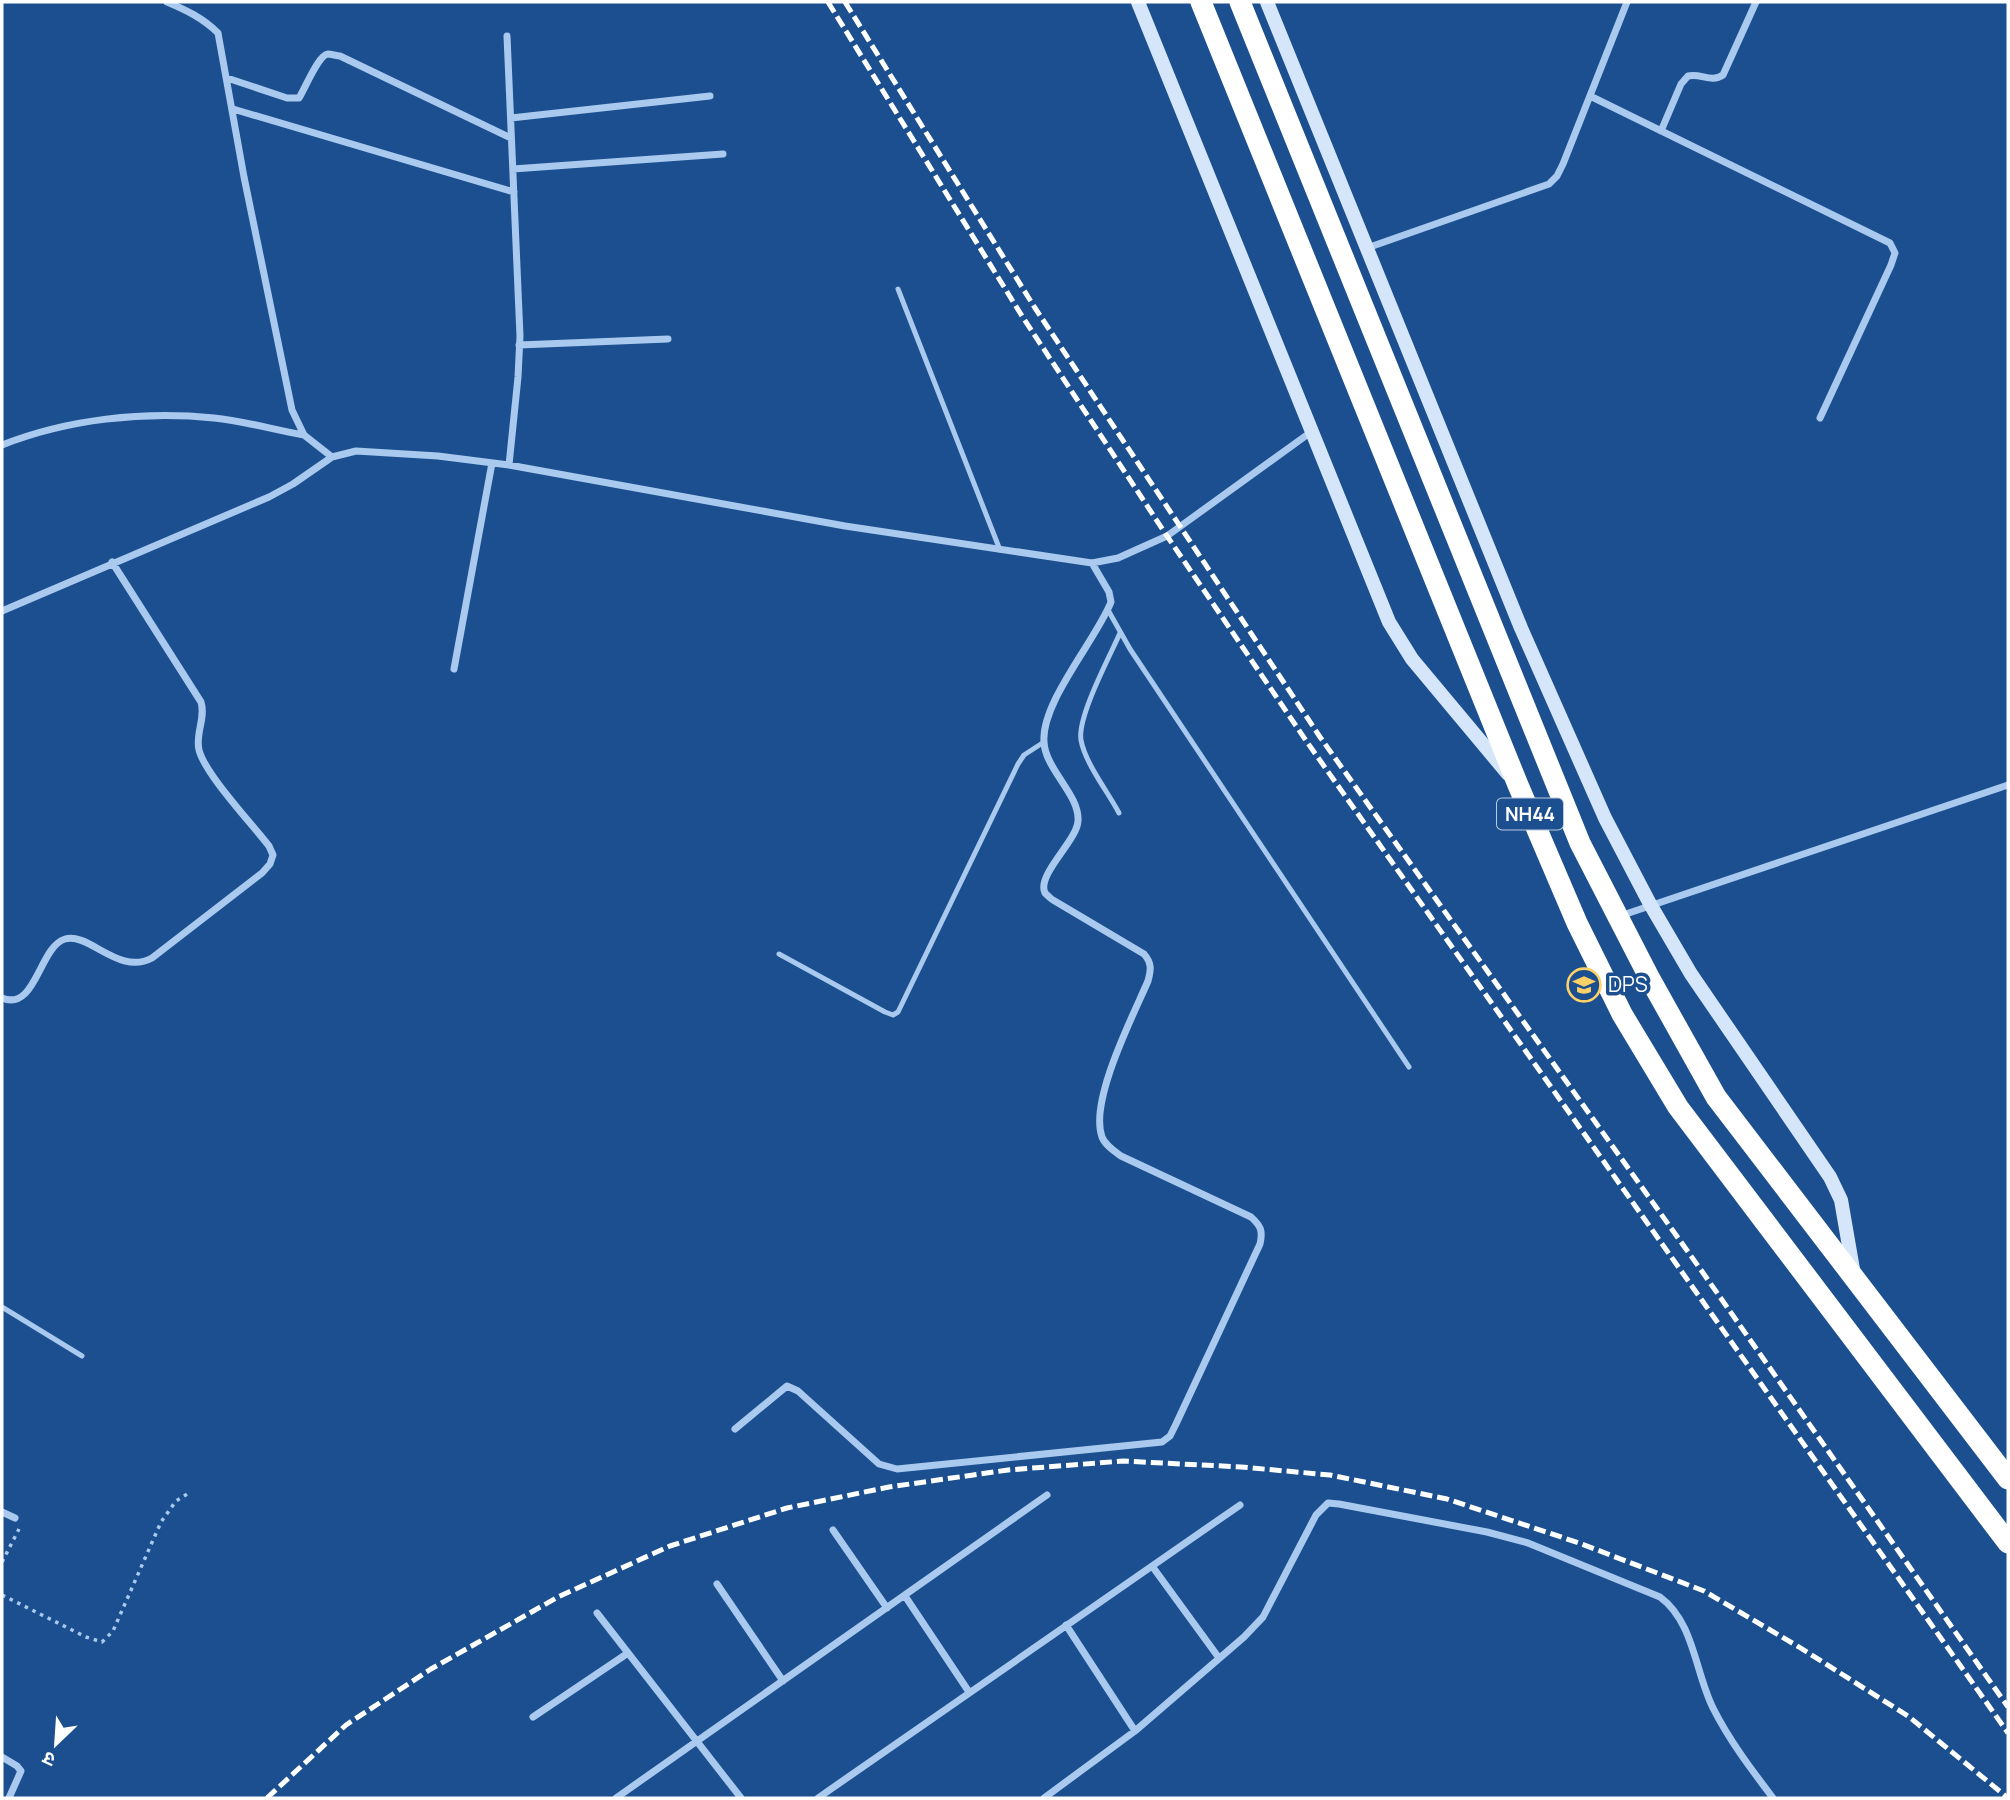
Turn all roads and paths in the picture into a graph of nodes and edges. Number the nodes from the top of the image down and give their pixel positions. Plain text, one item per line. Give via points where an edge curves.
1 (167, 2) edge
2 (1138, 2) edge
3 (1201, 2) edge
4 (1240, 2) edge
5 (1267, 2) edge
6 (1627, 2) edge
7 (1756, 2) edge
8 (507, 36) dead end
9 (227, 78) junction
10 (710, 96) dead end
11 (1590, 96) junction
12 (233, 109) junction
13 (510, 118) junction
14 (1661, 131) junction
15 (511, 138) junction
16 (723, 154) dead end
17 (513, 169) junction
18 (514, 192) junction
19 (1367, 248) junction
20 (898, 289) dead end
21 (668, 339) dead end
22 (519, 345) junction
23 (1820, 418) dead end
24 (1311, 432) junction
25 (304, 435) junction
26 (2, 445) edge
27 (332, 457) junction
28 (492, 463) junction
29 (509, 465) junction
30 (1000, 550) junction
31 (111, 562) junction
32 (1092, 563) junction
33 (1108, 610) junction
34 (2, 611) edge
35 (1120, 633) junction
36 (454, 669) dead end
37 (1044, 742) junction
38 (2008, 785) edge
39 (1518, 786) junction
40 (1119, 813) dead end
41 (1650, 904) junction
42 (1619, 916) junction
43 (779, 954) dead end
44 (2, 998) edge
45 (1409, 1067) dead end
46 (1855, 1279) junction
47 (2, 1307) edge
48 (82, 1356) dead end
49 (735, 1429) dead end
50 (2008, 1479) edge
51 (189, 1493) dead end
52 (1047, 1495) dead end
53 (1240, 1505) dead end
54 (2, 1511) edge
55 (15, 1518) joint
56 (833, 1530) dead end
57 (2008, 1543) edge
58 (2, 1562) edge
59 (1152, 1566) junction
60 (718, 1584) dead end
61 (2, 1595) edge
62 (905, 1596) junction
63 (887, 1608) junction
64 (597, 1613) dead end
65 (1066, 1625) junction
66 (628, 1653) junction
67 (1220, 1658) junction
68 (783, 1681) junction
69 (970, 1692) junction
70 (533, 1717) dead end
71 (1135, 1731) junction
72 (697, 1742) junction
73 (2, 1757) edge
74 (9, 1798) edge
75 (616, 1798) edge
76 (741, 1798) edge
77 (818, 1798) edge
78 (1044, 1798) edge
79 (1773, 1798) edge

1 - 9 street via 189,11 218,33
2 - 24 street
3 - 39 highway, NH44
4 - 42 highway, NH44 via 1580,843
5 - 19 street
6 - 11 street
7 - 14 street via 1723,75 1718,79 1688,76
8 - 13 street
9 - 12 street
9 - 15 street via 299,98 323,56 340,56
10 - 13 street
11 - 14 street
11 - 19 street via 1563,164 1549,184
12 - 18 street
12 - 25 street via 292,410
13 - 15 street
14 - 23 street via 1890,243 1895,253 1891,265
15 - 17 street
16 - 17 street
17 - 18 street
18 - 22 street
19 - 41 street via 1521,628 1605,818
20 - 30 lane
21 - 22 street
22 - 29 street
24 - 32 street via 1167,536 1118,558
24 - 39 street via 1389,622 1412,659
25 - 26 street via 216,418 141,416 52,429
25 - 27 street
27 - 28 street via 356,451 391,452
27 - 31 street via 269,497
28 - 29 street
28 - 36 street
29 - 30 street
30 - 32 street
31 - 34 street
31 - 44 street via 201,702 198,746 206,768 269,846 271,864 143,963 132,964 63,939 26,992 18,999
32 - 33 street via 1109,592
33 - 35 lane
33 - 37 street via 1052,709
35 - 40 lane via 1084,718 1080,739
35 - 45 lane
37 - 43 lane via 1018,764 898,1012 885,1012
37 - 49 street via 1078,821 1046,876 1045,893 1144,954 1151,970 1105,1087 1100,1110 1102,1138 1121,1156 1251,1217 1263,1233 1260,1244 1176,1424 1162,1442 897,1469 879,1464 787,1386
38 - 41 street
39 - 57 highway, NH44 via 1611,992 1678,1107
41 - 42 street
41 - 46 street via 1691,974 1830,1177 1841,1200
42 - 46 highway, NH44 via 1716,1097
46 - 50 highway, NH44
47 - 48 lane
51 - 61 path via 176,1501 161,1522 113,1631 102,1642
52 - 62 street
53 - 59 street
54 - 55 street
55 - 58 path via 19,1528
56 - 63 street
59 - 65 street
59 - 67 street
60 - 68 street
62 - 63 street
62 - 69 street
63 - 68 street
64 - 66 street
65 - 69 street
65 - 71 street
66 - 70 street
66 - 72 street
67 - 71 street
67 - 79 street via 1263,1617 1316,1515 1328,1503 1487,1532 1528,1543 1643,1589 1671,1605 1721,1724
68 - 72 street
69 - 77 street
71 - 78 street
72 - 75 street
72 - 76 street
73 - 74 street via 21,1772

